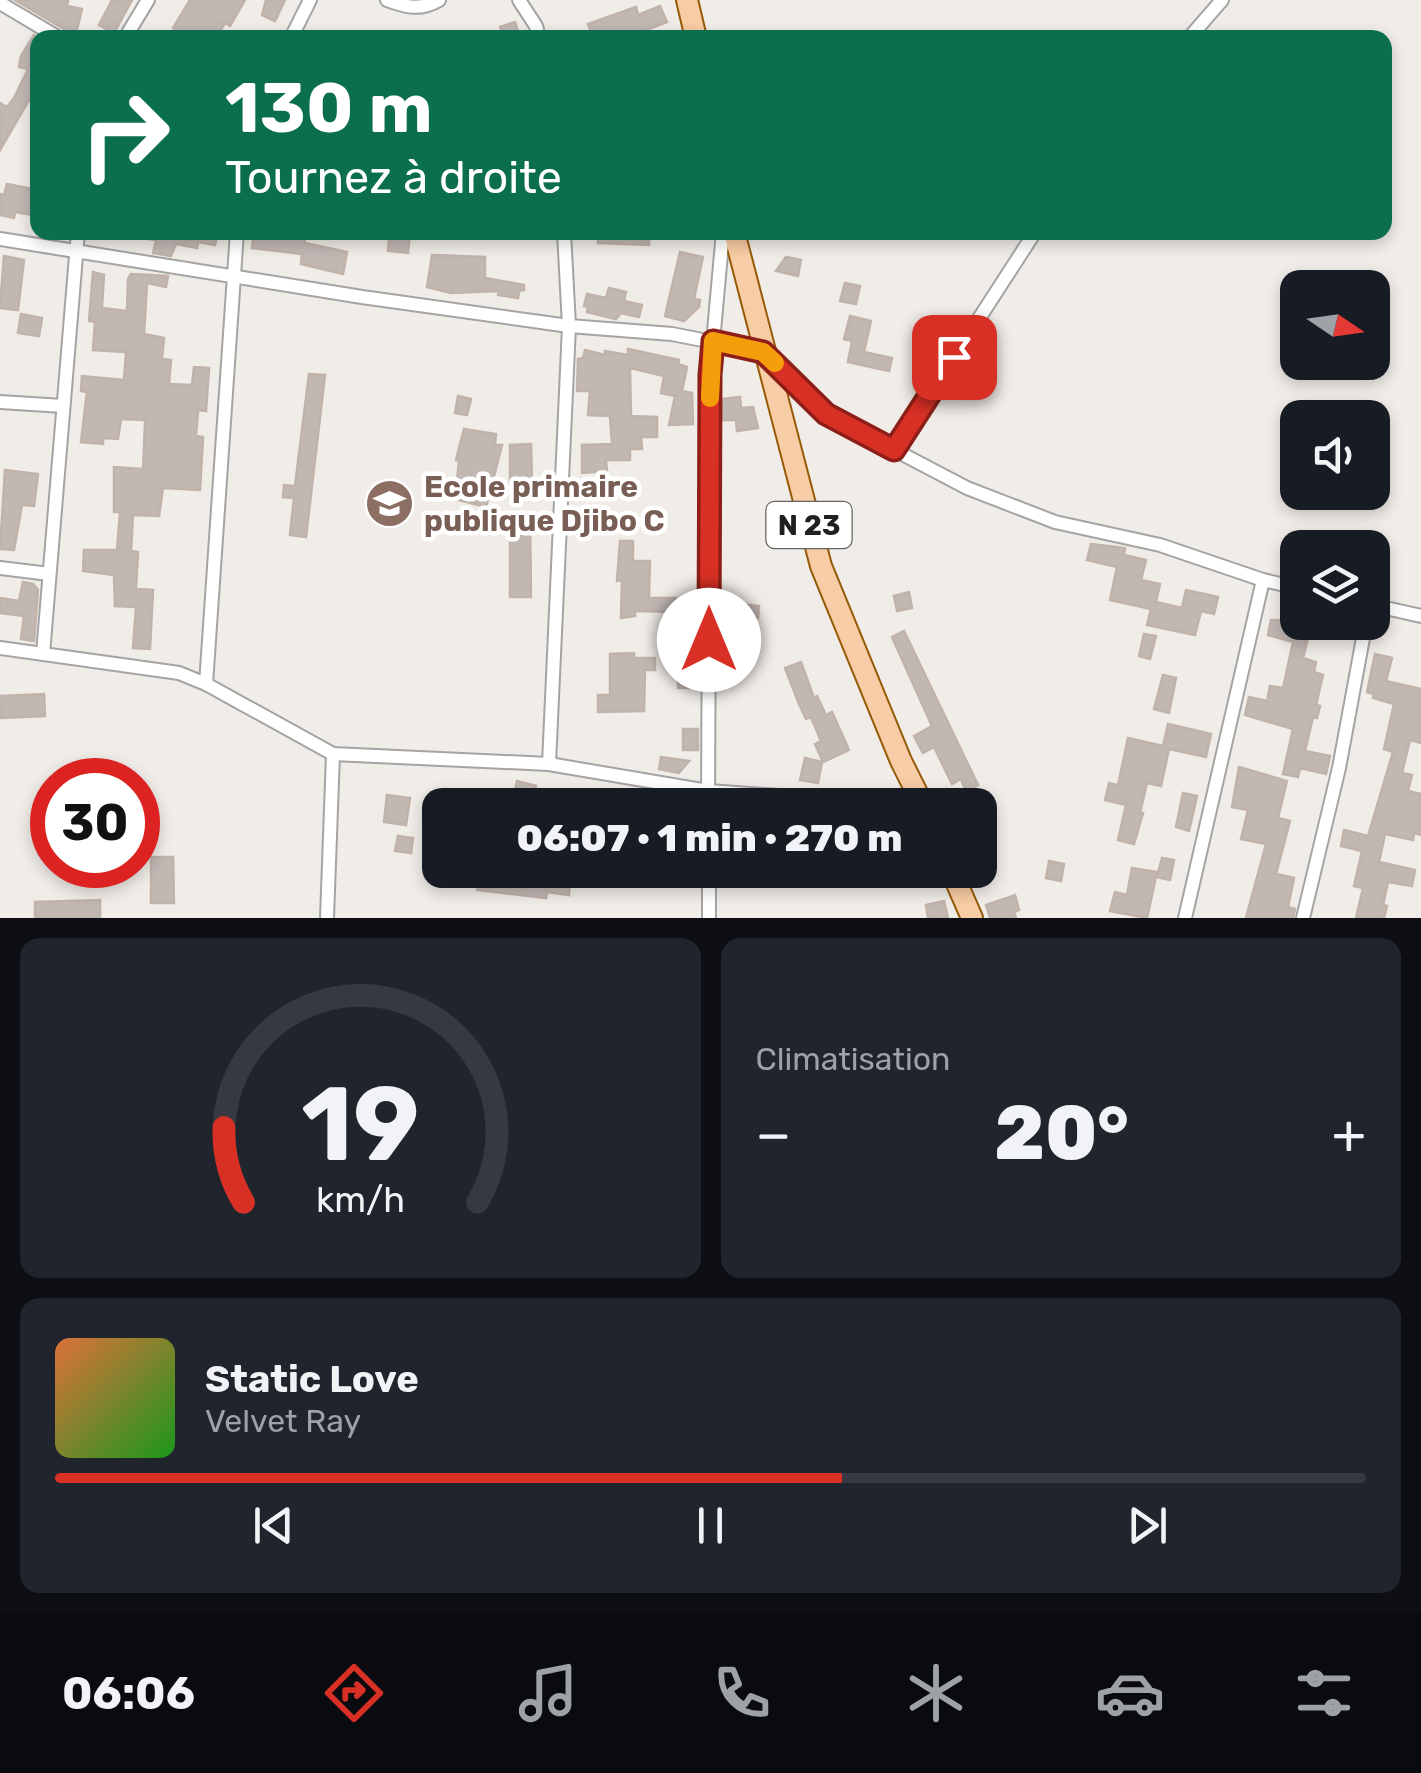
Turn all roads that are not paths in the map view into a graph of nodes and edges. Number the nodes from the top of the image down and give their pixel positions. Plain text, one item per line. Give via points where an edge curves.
1 (148, 0) edge
2 (310, 0) edge
3 (387, 0) edge
4 (439, 0) edge
5 (520, 0) edge
6 (687, 0) edge
7 (1222, 0) edge
8 (0, 3) edge
9 (46, 30) edge
10 (131, 30) edge
11 (296, 30) edge
12 (537, 30) edge
13 (694, 30) edge
14 (1197, 30) edge
15 (0, 239) edge
16 (77, 240) edge
17 (237, 240) edge
18 (564, 240) edge
19 (722, 240) edge
20 (736, 240) edge
21 (1030, 240) edge
22 (76, 250) junction
23 (235, 277) junction
24 (569, 326) junction
25 (713, 341) junction
26 (763, 352) junction
27 (0, 402) edge
28 (63, 406) junction
29 (894, 450) junction
30 (0, 568) edge
31 (49, 574) junction
32 (1263, 580) junction
33 (1280, 584) edge
34 (1390, 609) edge
35 (1421, 616) edge
36 (1363, 640) edge
37 (0, 648) edge
38 (43, 654) junction
39 (206, 684) junction
40 (334, 754) junction
41 (549, 764) junction
42 (661, 788) edge
43 (708, 788) edge
44 (915, 788) edge
45 (709, 888) edge
46 (960, 888) edge
47 (327, 918) edge
48 (710, 918) edge
49 (972, 918) edge
50 (1185, 918) edge
51 (1303, 918) edge

1 - 10 street
2 - 11 street
3 - 4 street via 408,8
5 - 12 street
6 - 13 main road
7 - 14 street
8 - 9 street
15 - 22 street
16 - 22 street
17 - 23 street
18 - 24 street
19 - 25 street
20 - 26 main road, N 23
21 - 29 street
22 - 23 street
22 - 28 street
23 - 24 street
23 - 39 street
24 - 25 street
24 - 41 street
25 - 26 street
25 - 43 street
26 - 29 street via 826,414
26 - 44 main road, N 23 via 820,566
27 - 28 street
28 - 31 street
29 - 32 street via 1055,522 1160,545
30 - 31 street
31 - 38 street
32 - 33 street
32 - 50 street
34 - 35 street
36 - 51 street
37 - 38 street
38 - 39 street via 179,673
39 - 40 street
40 - 41 street
40 - 47 street
41 - 42 street
45 - 48 street
46 - 49 main road

